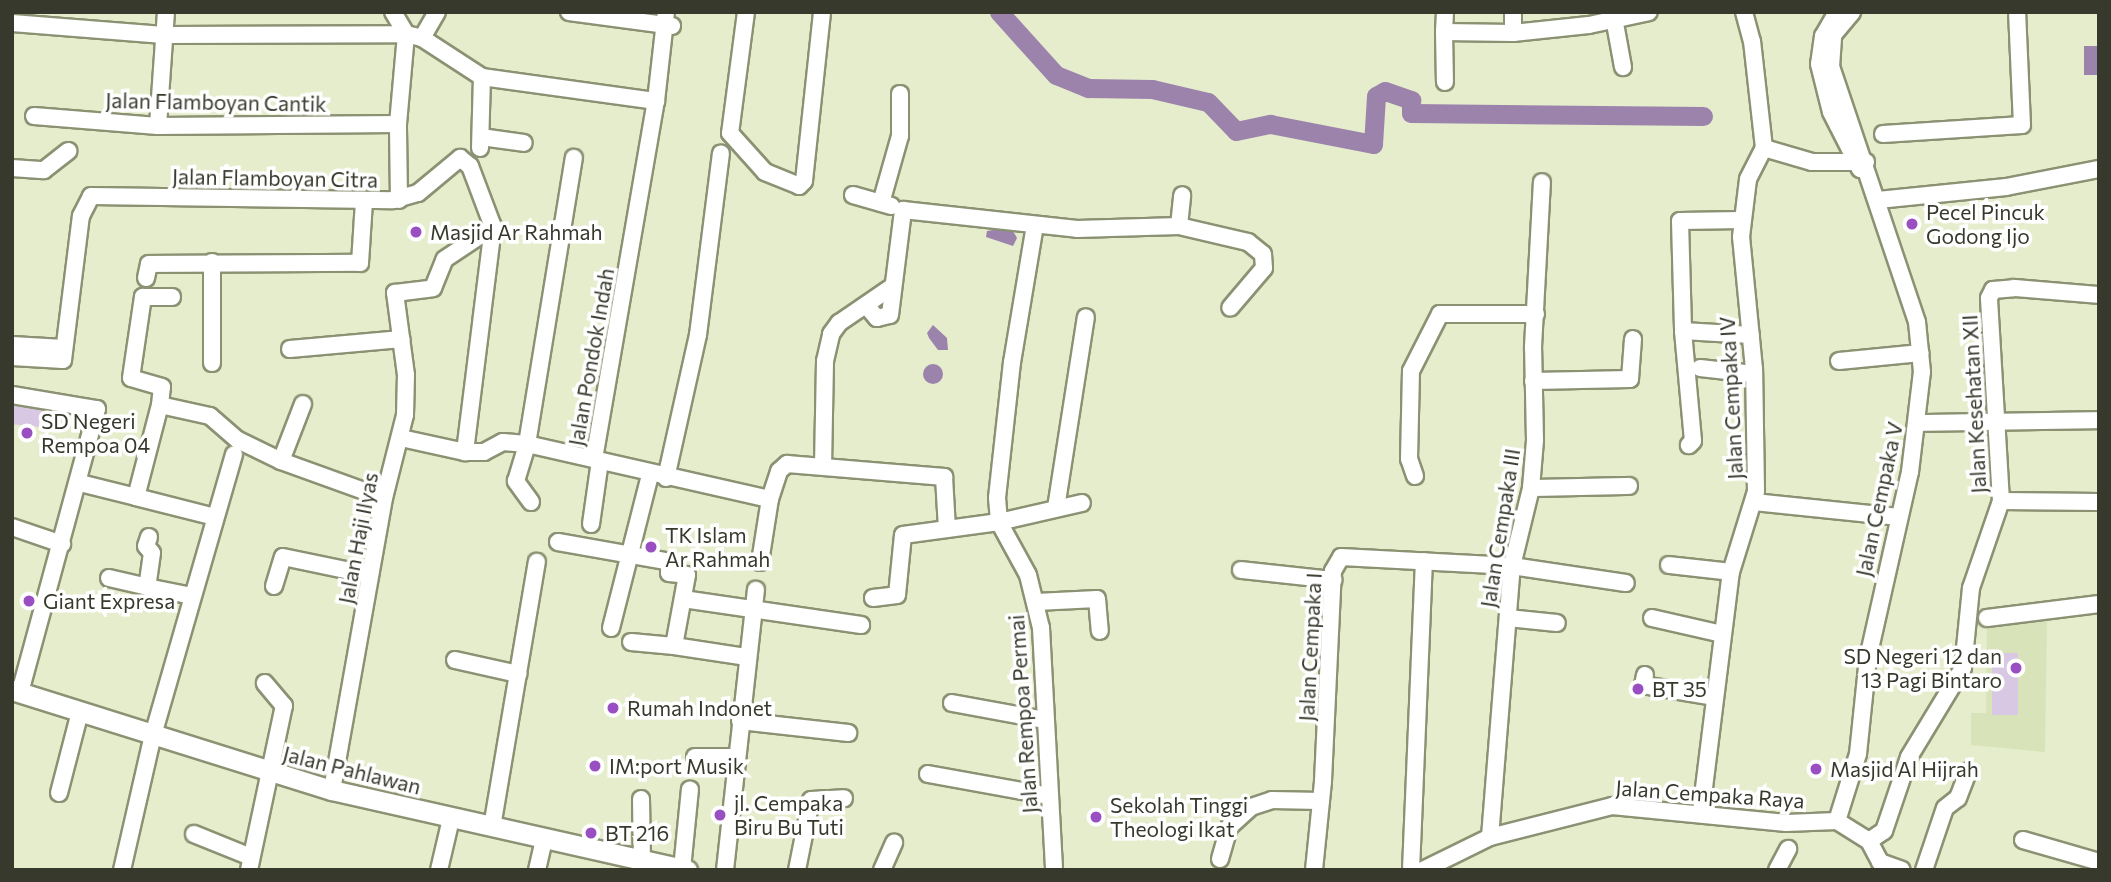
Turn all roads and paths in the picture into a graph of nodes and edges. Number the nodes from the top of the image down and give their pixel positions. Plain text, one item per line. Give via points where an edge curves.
1 (166, 12) edge
2 (393, 12) edge
3 (437, 12) edge
4 (569, 12) edge
5 (746, 12) edge
6 (755, 12) edge
7 (822, 12) edge
8 (1445, 12) edge
9 (1513, 12) edge
10 (1649, 12) edge
11 (1837, 12) edge
12 (1852, 12) edge
13 (2017, 12) edge
14 (1744, 13) edge
15 (1596, 17) edge
16 (1614, 18) junction
17 (670, 19) edge
18 (55, 20) edge
19 (12, 23) edge
20 (1444, 32) junction
21 (1513, 33) junction
22 (164, 35) junction
23 (414, 36) junction
24 (1623, 67) dead end
25 (482, 77) junction
26 (1445, 82) dead end
27 (900, 94) dead end
28 (656, 101) junction
29 (34, 116) dead end
30 (398, 124) junction
31 (158, 126) junction
32 (1883, 134) dead end
33 (524, 142) dead end
34 (740, 144) junction
35 (1764, 148) junction
36 (68, 151) dead end
37 (720, 153) dead end
38 (574, 158) dead end
39 (1861, 163) junction
40 (12, 168) edge
41 (2099, 169) edge
42 (1542, 182) dead end
43 (1875, 194) junction
44 (853, 195) dead end
45 (1182, 195) dead end
46 (399, 200) junction
47 (364, 201) junction
48 (881, 203) junction
49 (904, 210) junction
50 (1742, 220) junction
51 (1035, 225) junction
52 (1179, 226) junction
53 (494, 227) junction
54 (212, 262) junction
55 (146, 278) dead end
56 (2099, 295) edge
57 (172, 297) dead end
58 (1230, 307) dead end
59 (1536, 314) junction
60 (1086, 317) dead end
61 (1683, 331) junction
62 (1751, 335) junction
63 (402, 339) junction
64 (1633, 339) dead end
65 (12, 345) edge
66 (64, 348) junction
67 (290, 349) dead end
68 (1921, 353) junction
69 (12, 357) edge
70 (1839, 361) dead end
71 (212, 363) dead end
72 (1700, 368) dead end
73 (1754, 374) junction
74 (1533, 381) junction
75 (12, 395) edge
76 (303, 404) dead end
77 (160, 405) junction
78 (2099, 419) edge
79 (1993, 420) junction
80 (1918, 424) junction
81 (401, 438) junction
82 (527, 444) junction
83 (1689, 445) dead end
84 (465, 452) junction
85 (234, 454) dead end
86 (597, 460) junction
87 (281, 461) junction
88 (823, 466) junction
89 (658, 476) junction
90 (1415, 476) dead end
91 (80, 483) junction
92 (1629, 486) dead end
93 (1531, 488) junction
94 (136, 497) junction
95 (384, 498) junction
96 (770, 499) junction
97 (2001, 501) junction
98 (531, 502) dead end
99 (1754, 502) junction
100 (2099, 502) edge
101 (1082, 503) dead end
102 (1056, 508) junction
103 (215, 517) junction
104 (1899, 517) junction
105 (999, 522) junction
106 (591, 524) dead end
107 (12, 527) edge
108 (947, 529) junction
109 (149, 537) dead end
110 (558, 542) dead end
111 (62, 544) junction
112 (632, 556) junction
113 (1424, 561) junction
114 (537, 562) dead end
115 (760, 562) dead end
116 (1669, 565) dead end
117 (1512, 566) junction
118 (1241, 570) dead end
119 (1731, 572) junction
120 (370, 575) junction
121 (109, 578) dead end
122 (1333, 580) junction
123 (1626, 583) dead end
124 (274, 586) dead end
125 (147, 587) junction
126 (756, 590) dead end
127 (192, 596) junction
128 (873, 598) dead end
129 (690, 600) dead end
130 (1036, 602) junction
131 (2099, 604) edge
132 (752, 611) junction
133 (1508, 618) junction
134 (1652, 618) dead end
135 (1987, 618) dead end
136 (1557, 623) dead end
137 (861, 625) dead end
138 (611, 628) dead end
139 (1100, 631) dead end
140 (1722, 634) junction
141 (631, 642) dead end
142 (674, 646) junction
143 (747, 657) junction
144 (455, 660) dead end
145 (518, 674) junction
146 (1639, 674) dead end
147 (265, 683) dead end
148 (16, 692) edge
149 (1715, 692) junction
150 (953, 703) dead end
151 (80, 712) junction
152 (740, 720) junction
153 (1045, 720) junction
154 (848, 733) dead end
155 (153, 735) junction
156 (695, 757) dead end
157 (735, 757) junction
158 (1968, 772) dead end
159 (272, 774) junction
160 (928, 774) dead end
161 (690, 789) dead end
162 (332, 790) junction
163 (59, 793) dead end
164 (1049, 796) junction
165 (844, 798) dead end
166 (642, 799) dead end
167 (1321, 800) junction
168 (1701, 812) junction
169 (451, 819) junction
170 (1838, 821) junction
171 (492, 827) junction
172 (194, 834) dead end
173 (1490, 837) junction
174 (544, 839) junction
175 (2022, 840) dead end
176 (1869, 841) junction
177 (894, 843) dead end
178 (1787, 849) dead end
179 (1220, 859) dead end
180 (642, 861) junction
181 (2099, 862) edge
182 (250, 863) edge
183 (1871, 864) edge
184 (684, 869) edge
185 (122, 870) edge
186 (439, 870) edge
187 (537, 870) edge
188 (725, 870) edge
189 (797, 870) edge
190 (882, 870) edge
191 (1055, 870) edge
192 (1314, 870) edge
193 (1411, 870) edge
194 (1423, 870) edge
195 (1777, 870) edge
196 (1902, 870) edge
197 (1924, 870) edge

1 - 22 street
2 - 23 street
3 - 23 street
4 - 17 street
5 - 34 street via 730,132
6 - 34 street
7 - 34 street via 804,182 798,186 775,178
8 - 20 street
9 - 21 street
10 - 16 street
11 - 39 street via 1823,36 1819,64 1826,99
12 - 39 street via 1833,35 1830,60
13 - 32 street via 2022,125
14 - 35 street via 1752,41
15 - 16 street
15 - 21 street
16 - 24 street
17 - 28 street, Jalan Pondok Indah via 667,92
18 - 19 street
18 - 22 street
20 - 21 street
20 - 26 street
22 - 23 street
22 - 31 street
23 - 25 street
23 - 30 street, Jalan Flamboyan Citra
25 - 28 street
25 - 33 street via 480,142
27 - 48 street via 900,136
28 - 86 street, Jalan Pondok Indah
29 - 31 street, Jalan Flamboyan Cantik
30 - 31 street, Jalan Flamboyan Cantik
30 - 46 street, Jalan Flamboyan Citra
35 - 39 street via 1812,162
35 - 50 street, Jalan Cempaka IV via 1748,179
36 - 40 street via 44,170
37 - 89 street via 698,335
38 - 82 street
39 - 43 street, Jalan Cempaka V
41 - 43 street via 2006,187
42 - 59 street, Jalan Cempaka III
43 - 68 street, Jalan Cempaka V via 1917,322
44 - 48 street
45 - 52 street
46 - 47 street, Jalan Flamboyan Citra
46 - 53 street via 418,193 460,158 465,159
47 - 54 street via 360,264
47 - 66 street, Jalan Flamboyan Citra via 87,199
48 - 49 street
49 - 51 street
49 - 88 street via 893,286 835,326 828,341
50 - 61 street via 1681,221
50 - 62 street, Jalan Cempaka IV via 1741,263
51 - 52 street via 1077,229
51 - 105 street via 999,466
52 - 58 street via 1248,242 1263,254 1264,268
53 - 63 street, Jalan Haji Ilyas via 445,259 433,288 395,293
53 - 84 street
54 - 55 street via 148,264
54 - 71 street
56 - 79 street, Jalan Kesehatan XII via 1993,290 1988,337
57 - 77 street via 143,296 131,377 162,387
59 - 74 street, Jalan Cempaka III
59 - 90 street via 1440,314 1411,371 1409,459
60 - 102 street
61 - 62 street
61 - 83 street via 1693,440
62 - 73 street, Jalan Cempaka IV
63 - 67 street
63 - 81 street, Jalan Haji Ilyas via 407,389
64 - 74 street via 1630,379
65 - 66 street
66 - 69 street via 63,360
68 - 70 street
68 - 80 street, Jalan Cempaka V
72 - 73 street
73 - 99 street, Jalan Cempaka IV
74 - 93 street, Jalan Cempaka III
75 - 91 street via 97,409
76 - 87 street
77 - 87 street via 210,416 238,440
77 - 94 street
78 - 79 street
79 - 80 street
79 - 97 street, Jalan Kesehatan XII
80 - 104 street, Jalan Cempaka V
81 - 84 street
81 - 95 street, Jalan Haji Ilyas
82 - 84 street via 503,442 484,452
82 - 86 street
82 - 98 street via 516,483
85 - 103 street
86 - 89 street
86 - 106 street, Jalan Pondok Indah
87 - 95 street
88 - 96 street via 785,465
88 - 108 street via 944,477
89 - 96 street
89 - 112 street
91 - 94 street
91 - 111 street
92 - 93 street
93 - 117 street, Jalan Cempaka III
94 - 103 street
95 - 120 street, Jalan Haji Ilyas
96 - 115 street
97 - 100 street
97 - 176 street, Jalan Kesehatan XII via 1971,588 1963,668 1909,757 1884,831
99 - 104 street
99 - 119 street, Jalan Cempaka IV
101 - 102 street
102 - 105 street
103 - 127 street
104 - 170 street, Jalan Cempaka V via 1868,658 1858,754
105 - 108 street
105 - 130 street, Jalan Rempoa Permai via 1028,575
107 - 111 street
108 - 128 street via 901,536 897,596
109 - 125 street via 146,546 152,554
110 - 112 street
111 - 148 street
112 - 138 street
112 - 142 street via 670,562 669,573 687,575
113 - 117 street, Jalan Cempaka I
113 - 122 street, Jalan Cempaka I via 1349,555 1335,563
113 - 193 street
114 - 145 street
116 - 119 street
117 - 123 street, Jalan Cempaka I
117 - 133 street, Jalan Cempaka III
118 - 122 street
119 - 140 street, Jalan Cempaka IV
120 - 124 street via 282,557
120 - 162 street, Jalan Haji Ilyas
121 - 125 street
122 - 167 street, Jalan Cempaka I
125 - 127 street
126 - 132 street
127 - 155 street
129 - 132 street
130 - 139 street via 1097,600
130 - 153 street, Jalan Rempoa Permai
131 - 135 street
132 - 137 street
132 - 143 street
133 - 136 street
133 - 173 street, Jalan Cempaka III
134 - 140 street
140 - 149 street, Jalan Cempaka IV
141 - 142 street
142 - 143 street
143 - 152 street
144 - 145 street
145 - 171 street
146 - 149 street
147 - 159 street via 285,703
148 - 151 main road, Jalan Pahlawan
149 - 168 street, Jalan Cempaka IV
150 - 153 street
151 - 155 main road, Jalan Pahlawan
151 - 163 street
152 - 154 street
152 - 157 street
153 - 164 street, Jalan Rempoa Permai
155 - 159 main road, Jalan Pahlawan
155 - 185 street
156 - 157 street
157 - 188 street
158 - 197 street via 1958,798 1945,808
159 - 162 main road, Jalan Pahlawan
159 - 182 street
160 - 164 street
161 - 184 street
162 - 169 main road, Jalan Pahlawan
164 - 191 street, Jalan Rempoa Permai
165 - 189 street via 811,800
166 - 180 street
167 - 179 street via 1272,800 1251,807 1229,827
167 - 192 street, Jalan Cempaka I
168 - 170 street, Jalan Cempaka Raya via 1786,822
168 - 173 street, Jalan Cempaka Raya via 1612,806
169 - 171 main road, Jalan Pahlawan
169 - 186 street
170 - 176 street
171 - 174 main road, Jalan Pahlawan
172 - 182 street
173 - 194 street, Jalan Cempaka Raya
174 - 180 main road, Jalan Pahlawan
174 - 187 street
175 - 181 street
176 - 183 street
177 - 190 street
178 - 195 street
180 - 184 main road, Jalan Pahlawan
183 - 196 street

